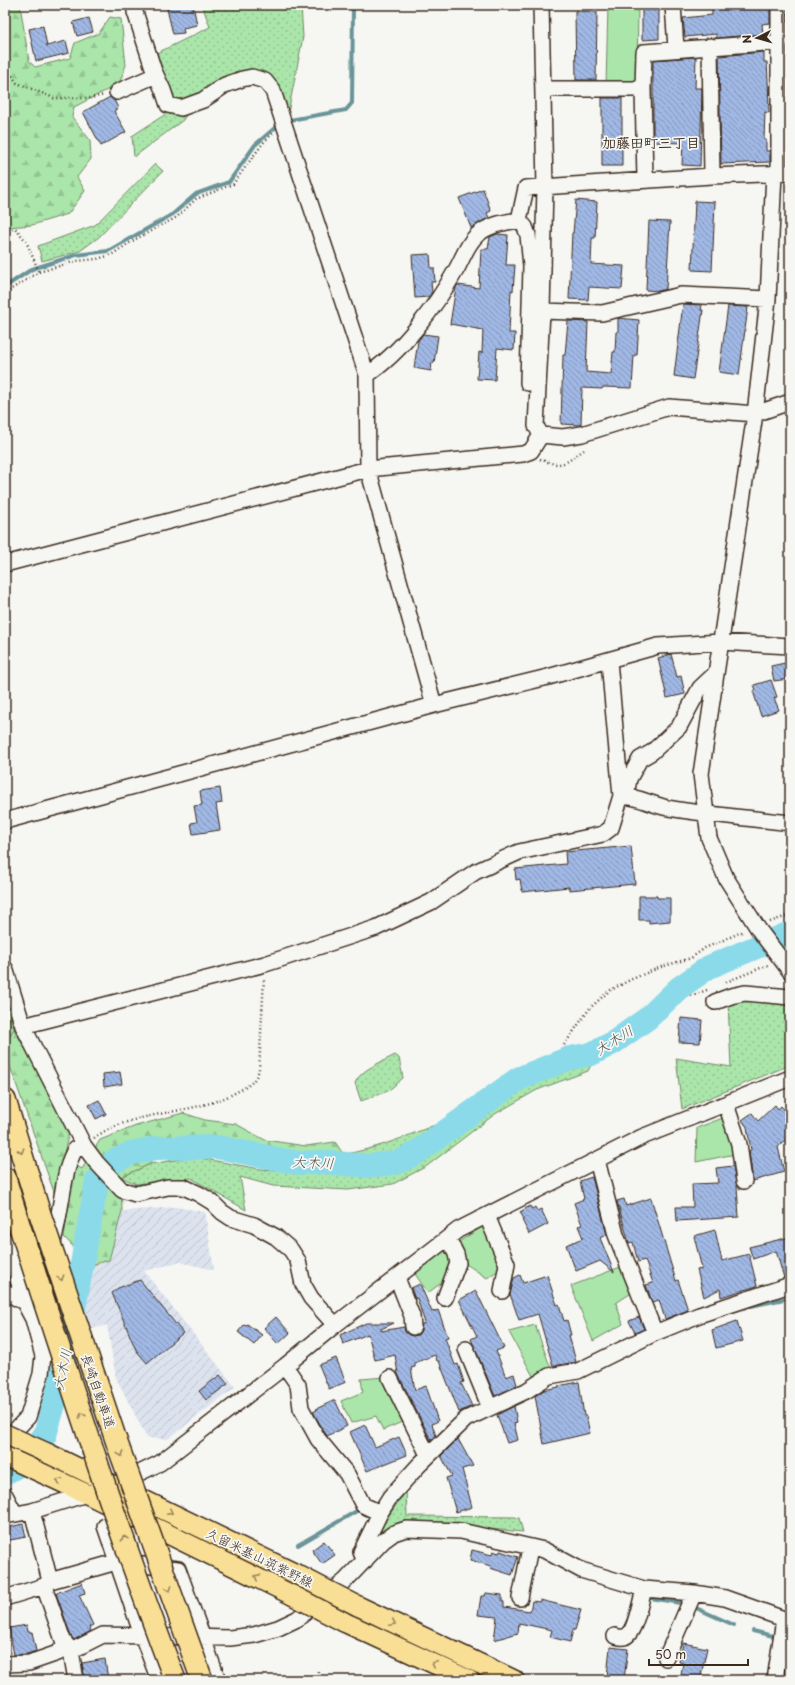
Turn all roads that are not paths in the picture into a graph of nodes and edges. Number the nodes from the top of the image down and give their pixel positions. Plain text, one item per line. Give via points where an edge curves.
1 (135, 5) edge
2 (541, 5) edge
3 (673, 5) edge
4 (779, 5) edge
5 (780, 42) junction
6 (710, 46) junction
7 (676, 48) junction
8 (156, 75) junction
9 (543, 89) junction
10 (643, 90) junction
11 (117, 92) road end
12 (781, 173) edge
13 (712, 176) junction
14 (645, 180) junction
15 (545, 187) junction
16 (519, 220) junction
17 (768, 299) junction
18 (542, 310) junction
19 (367, 375) junction
20 (790, 402) edge
21 (537, 403) junction
22 (755, 414) junction
23 (541, 435) junction
24 (368, 469) junction
25 (5, 564) edge
26 (720, 642) junction
27 (790, 646) edge
28 (609, 661) junction
29 (716, 674) junction
30 (434, 705) junction
31 (624, 796) junction
32 (706, 814) junction
33 (5, 821) edge
34 (790, 823) edge
35 (783, 962) edge
36 (5, 968) edge
37 (713, 995) road end
38 (790, 997) edge
39 (23, 1026) junction
40 (790, 1078) edge
41 (5, 1100) edge
42 (726, 1104) junction
43 (84, 1146) junction
44 (597, 1160) junction
45 (5, 1178) edge
46 (744, 1181) dead end
47 (487, 1216) junction
48 (448, 1238) junction
49 (5, 1240) edge
50 (397, 1278) junction
51 (790, 1285) edge
52 (502, 1291) dead end
53 (5, 1292) edge
54 (445, 1298) dead end
55 (24, 1302) junction
56 (335, 1325) junction
57 (413, 1327) dead end
58 (655, 1333) junction
59 (466, 1349) dead end
60 (285, 1366) junction
61 (390, 1378) dead end
62 (490, 1408) junction
63 (5, 1434) edge
64 (5, 1441) edge
65 (428, 1455) junction
66 (5, 1456) edge
67 (115, 1485) junction
68 (87, 1494) junction
69 (5, 1495) edge
70 (32, 1511) junction
71 (380, 1513) junction
72 (10, 1515) edge
73 (105, 1526) dead end
74 (530, 1548) junction
75 (365, 1561) junction
76 (116, 1562) junction
77 (47, 1583) junction
78 (644, 1589) junction
79 (694, 1593) junction
80 (5, 1598) edge
81 (520, 1598) dead end
82 (787, 1620) edge
83 (142, 1635) junction
84 (615, 1636) dead end
85 (202, 1637) junction
86 (69, 1648) junction
87 (666, 1658) dead end
88 (5, 1664) edge
89 (76, 1680) edge
90 (159, 1680) edge
91 (175, 1680) edge
92 (202, 1680) edge
93 (218, 1680) edge
94 (470, 1680) edge
95 (514, 1680) edge
96 (775, 1680) edge

1 - 8 street via 135,12
2 - 9 street
3 - 7 street
4 - 5 street
5 - 6 street
5 - 12 street
6 - 7 street
6 - 13 street
7 - 10 street via 644,52
8 - 11 street
8 - 19 street via 168,105 181,108 203,100 225,85 252,77 265,81 273,91
9 - 10 street
9 - 15 street
10 - 14 street
12 - 13 street
12 - 17 street
13 - 14 street
14 - 15 street
15 - 16 street via 526,188
15 - 18 street
16 - 19 street via 498,224 477,235 465,249 456,269 423,319 389,358
16 - 21 street via 528,235 531,266 527,402
17 - 18 street via 681,295 602,313
17 - 22 street
18 - 21 street
19 - 24 street
20 - 22 street
21 - 23 street via 536,426
22 - 23 street via 669,407 582,434
22 - 26 street
23 - 24 street via 531,451 526,453
24 - 25 street
24 - 30 street
26 - 27 street
26 - 28 street via 658,646
26 - 29 street
28 - 30 street
28 - 31 street
29 - 31 street via 700,688 679,727 652,752 640,759 629,779
29 - 32 street via 701,774
30 - 33 street
31 - 32 street via 633,796 662,807
31 - 39 street via 612,828 603,834 519,852 475,872 431,902 376,928 265,964
32 - 34 street
32 - 35 street via 709,838 726,878
36 - 39 street
37 - 38 street via 731,996 745,993
39 - 43 street
40 - 42 street
41 -> 92 highway, 長崎自動車道, bridge via 114,1436
42 - 44 street via 642,1137
42 - 46 street via 739,1144
43 - 55 street via 75,1149 69,1160 56,1231 43,1272
43 - 56 street via 122,1190 136,1194 168,1187 184,1187 212,1202 231,1218 254,1225 276,1237 291,1250 298,1261 303,1284 311,1298
44 - 47 street
44 - 58 street via 616,1235
91 -> 45 highway, 長崎自動車道, bridge via 93,1449
47 - 48 street via 458,1230
47 - 52 street via 507,1264
48 - 50 street
48 - 54 street via 458,1263
49 - 55 street via 9,1245
50 - 56 street
50 - 57 street via 412,1316
51 - 58 street
53 - 55 street
55 - 64 street via 33,1319 43,1356 41,1374 28,1417
56 - 60 street
58 - 62 street via 578,1371 548,1376 526,1391
59 - 62 street
60 - 67 street via 160,1463
60 - 71 street via 298,1384 301,1408 318,1438 347,1474 363,1505
61 - 65 street
62 - 65 street via 466,1419
63 - 67 main road, 久留米基山筑紫野線, bridge
65 - 71 street
68 -> 66 main road, 久留米基山筑紫野線
67 - 68 street
67 -> 95 main road, 久留米基山筑紫野線, bridge via 358,1606
68 - 70 street
94 -> 68 main road, 久留米基山筑紫野線, bridge via 344,1622
69 - 72 street
70 - 72 street
70 - 77 street
71 - 75 street via 361,1552
73 - 76 street
74 - 75 street via 461,1531 406,1529 394,1533 383,1541
74 - 78 street via 544,1550 581,1570
74 - 81 street
75 - 85 street via 345,1581 297,1619 278,1628 230,1638
76 - 77 street
76 - 83 street
76 - 85 street via 178,1569
77 - 80 street
77 - 86 street via 55,1622
78 - 79 street
78 - 84 street via 634,1627 624,1638
79 - 82 street via 725,1598
79 - 87 street
82 - 96 street
83 - 85 street
83 - 86 street via 103,1635
83 - 90 street
85 - 93 street
86 - 88 street via 29,1663
86 - 89 street

